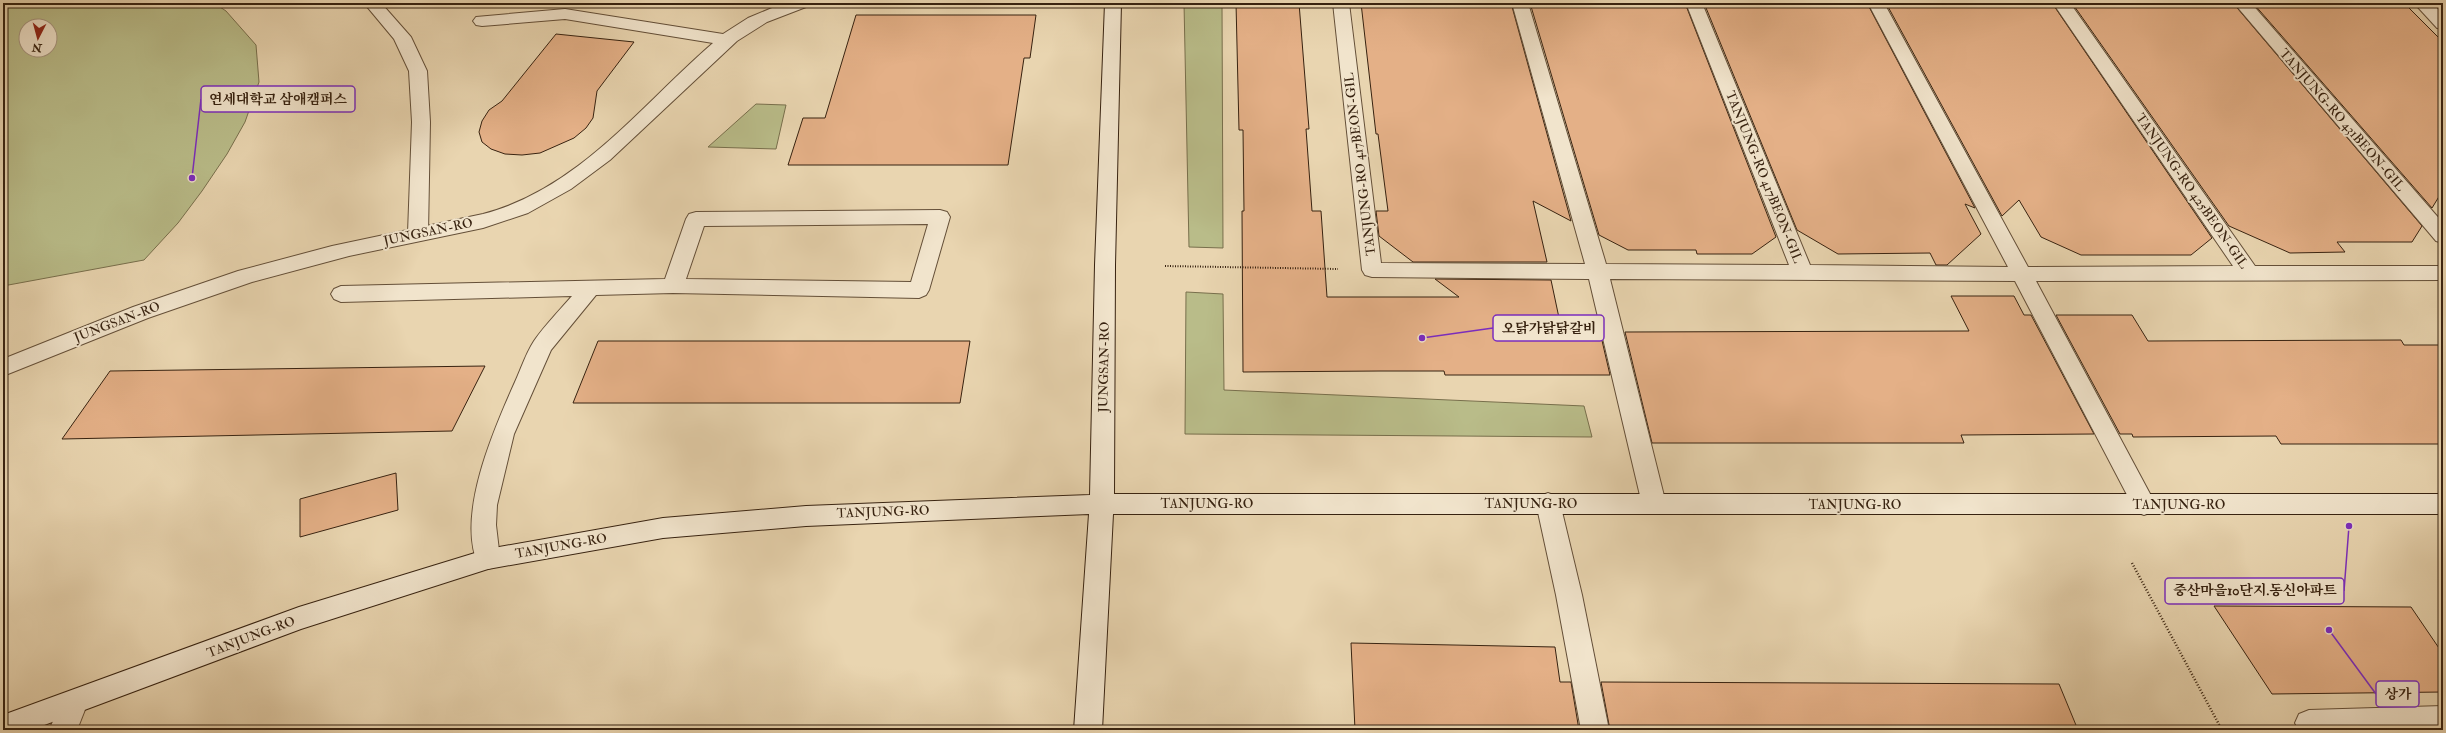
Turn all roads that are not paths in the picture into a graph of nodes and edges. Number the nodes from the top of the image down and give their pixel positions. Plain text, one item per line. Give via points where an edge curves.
1 (372, 3) edge
2 (800, 3) edge
3 (1113, 3) edge
4 (1341, 3) edge
5 (1520, 3) edge
6 (1694, 3) edge
7 (1876, 3) edge
8 (2061, 3) edge
9 (2242, 3) edge
10 (2422, 3) edge
11 (482, 21) dead end
12 (2443, 24) edge
13 (728, 40) junction
14 (418, 234) junction
15 (2443, 236) edge
16 (1596, 270) junction
17 (1802, 272) junction
18 (2249, 273) junction
19 (2443, 273) edge
20 (2022, 274) junction
21 (673, 286) junction
22 (590, 288) junction
23 (341, 294) dead end
24 (3, 368) edge
25 (1548, 503) junction
26 (1102, 504) junction
27 (1654, 504) junction
28 (2443, 504) edge
29 (2144, 506) junction
30 (488, 559) junction
31 (75, 702) junction
32 (2443, 718) edge
33 (2309, 723) dead end
34 (3, 728) edge
35 (63, 730) edge
36 (1088, 730) edge
37 (1595, 730) edge

1 - 14 street via 402,37 418,71 421,122
2 - 13 street, JUNGSAN-RO via 774,13 739,31
3 - 26 street, JUNGSAN-RO via 1105,265
4 - 16 street, TANJUNG-RO 417BEON-GIL via 1372,270
5 - 16 street
6 - 17 street, TANJUNG-RO 417BEON-GIL
7 - 20 street
8 - 18 street, TANJUNG-RO 425BEON-GIL
9 - 15 street, TANJUNG-RO 431BEON-GIL
10 - 12 street
11 - 13 street via 565,14
13 - 14 street, JUNGSAN-RO via 621,143 551,194 519,210 470,224
14 - 24 street, JUNGSAN-RO via 280,267 169,302
16 - 17 street, TANJUNG-RO 417BEON-GIL
16 - 27 street
17 - 20 street, TANJUNG-RO 425BEON-GIL
18 - 19 street
18 - 20 street, TANJUNG-RO 425BEON-GIL
20 - 29 street
21 - 21 street via 696,218 940,217 919,290
21 - 22 street
22 - 23 street
22 - 30 street via 542,346 503,434 485,505 484,525
25 - 26 street, TANJUNG-RO
25 - 27 street, TANJUNG-RO
25 - 37 street
26 - 30 street, TANJUNG-RO via 806,516 663,528
26 - 36 street, JUNGSAN-RO
27 - 29 street, TANJUNG-RO
28 - 29 street, TANJUNG-RO
30 - 31 street, TANJUNG-RO via 299,618
31 - 34 street, TANJUNG-RO
31 - 35 street
32 - 33 street

